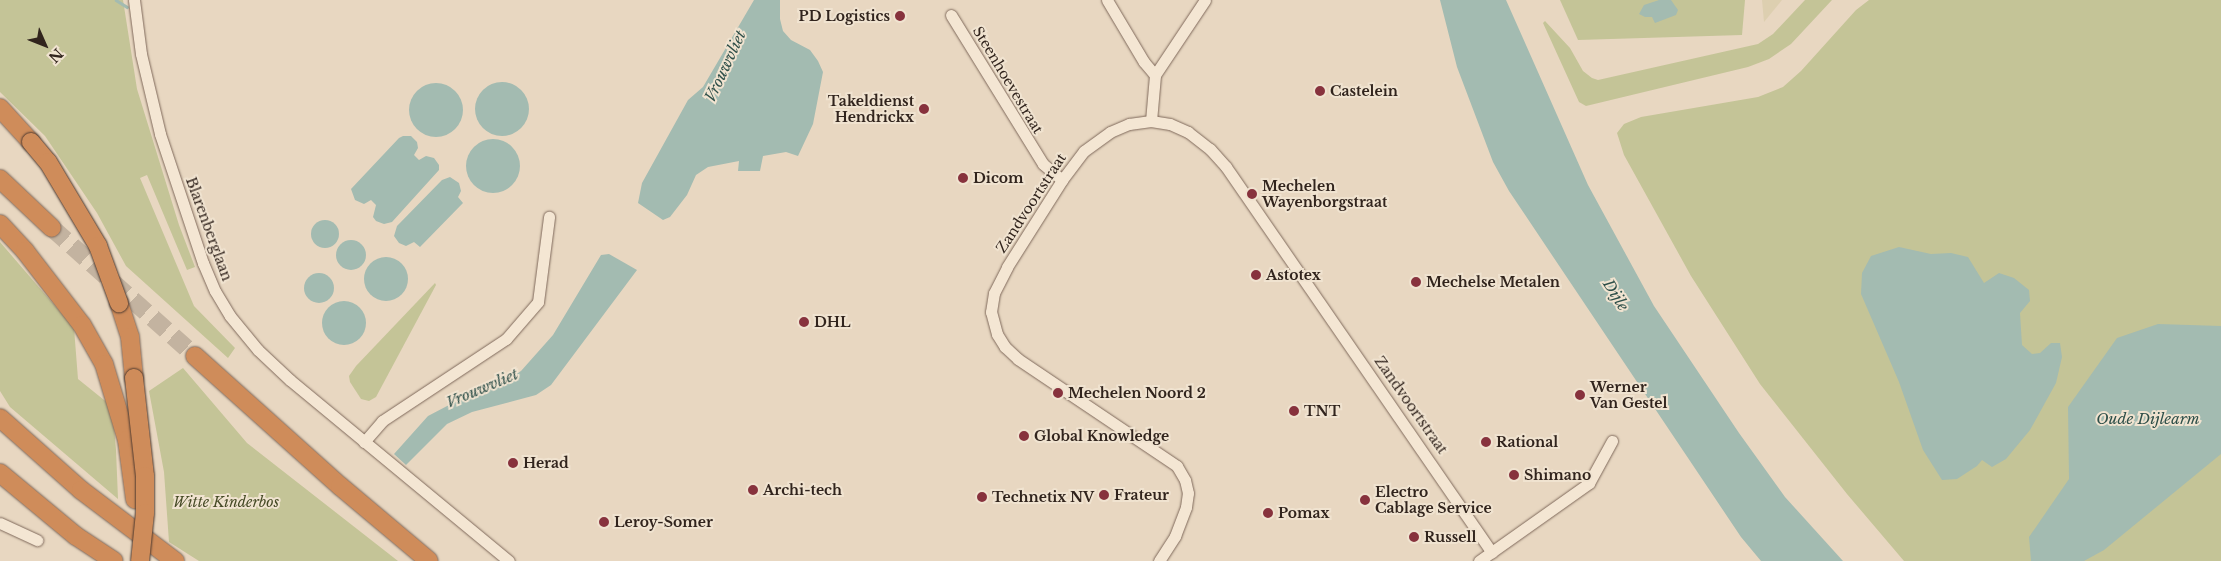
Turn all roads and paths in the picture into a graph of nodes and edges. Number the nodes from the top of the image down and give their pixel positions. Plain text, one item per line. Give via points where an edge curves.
1 (1107, 0) edge
2 (1204, 0) edge
3 (134, 1) edge
4 (951, 15) dead end
5 (1155, 75) junction
6 (0, 108) edge
7 (1151, 121) junction
8 (0, 179) edge
9 (1062, 180) junction
10 (549, 217) dead end
11 (0, 224) edge
12 (52, 228) tunnel mouth
13 (195, 356) tunnel mouth
14 (0, 418) edge
15 (1612, 441) dead end
16 (364, 442) junction
17 (0, 473) edge
18 (0, 522) edge
19 (37, 540) dead end
20 (1492, 552) junction
21 (114, 561) edge
22 (138, 561) edge
23 (175, 561) edge
24 (429, 561) edge
25 (509, 561) edge
26 (1159, 561) edge
27 (1479, 561) edge

1 - 5 street
2 - 5 street
3 - 16 street, Blarenberglaan via 152,106 215,291 230,316 258,350
4 - 9 street, Steenhoevestraat via 1042,164
5 - 7 street
6 - 22 highway, bridge via 48,162 98,246 130,337 145,476 145,513
7 - 9 street, Zandvoortstraat via 1129,124 1110,132 1084,151
7 - 20 street, Zandvoortstraat via 1170,124 1188,132 1226,167
8 - 12 highway
9 - 26 street, Zandvoortstraat via 999,282 992,302 992,322 1005,347 1018,359 1177,466 1188,493 1186,507 1175,536
10 - 16 street via 538,302 506,339 382,421
11 - 22 highway via 82,325 104,364 127,440 135,499
13 - 24 highway
14 - 23 highway via 82,490
15 - 20 street via 1589,483
16 - 25 street, Blarenberglaan
17 - 21 highway via 76,536
18 - 19 street
20 - 27 street

